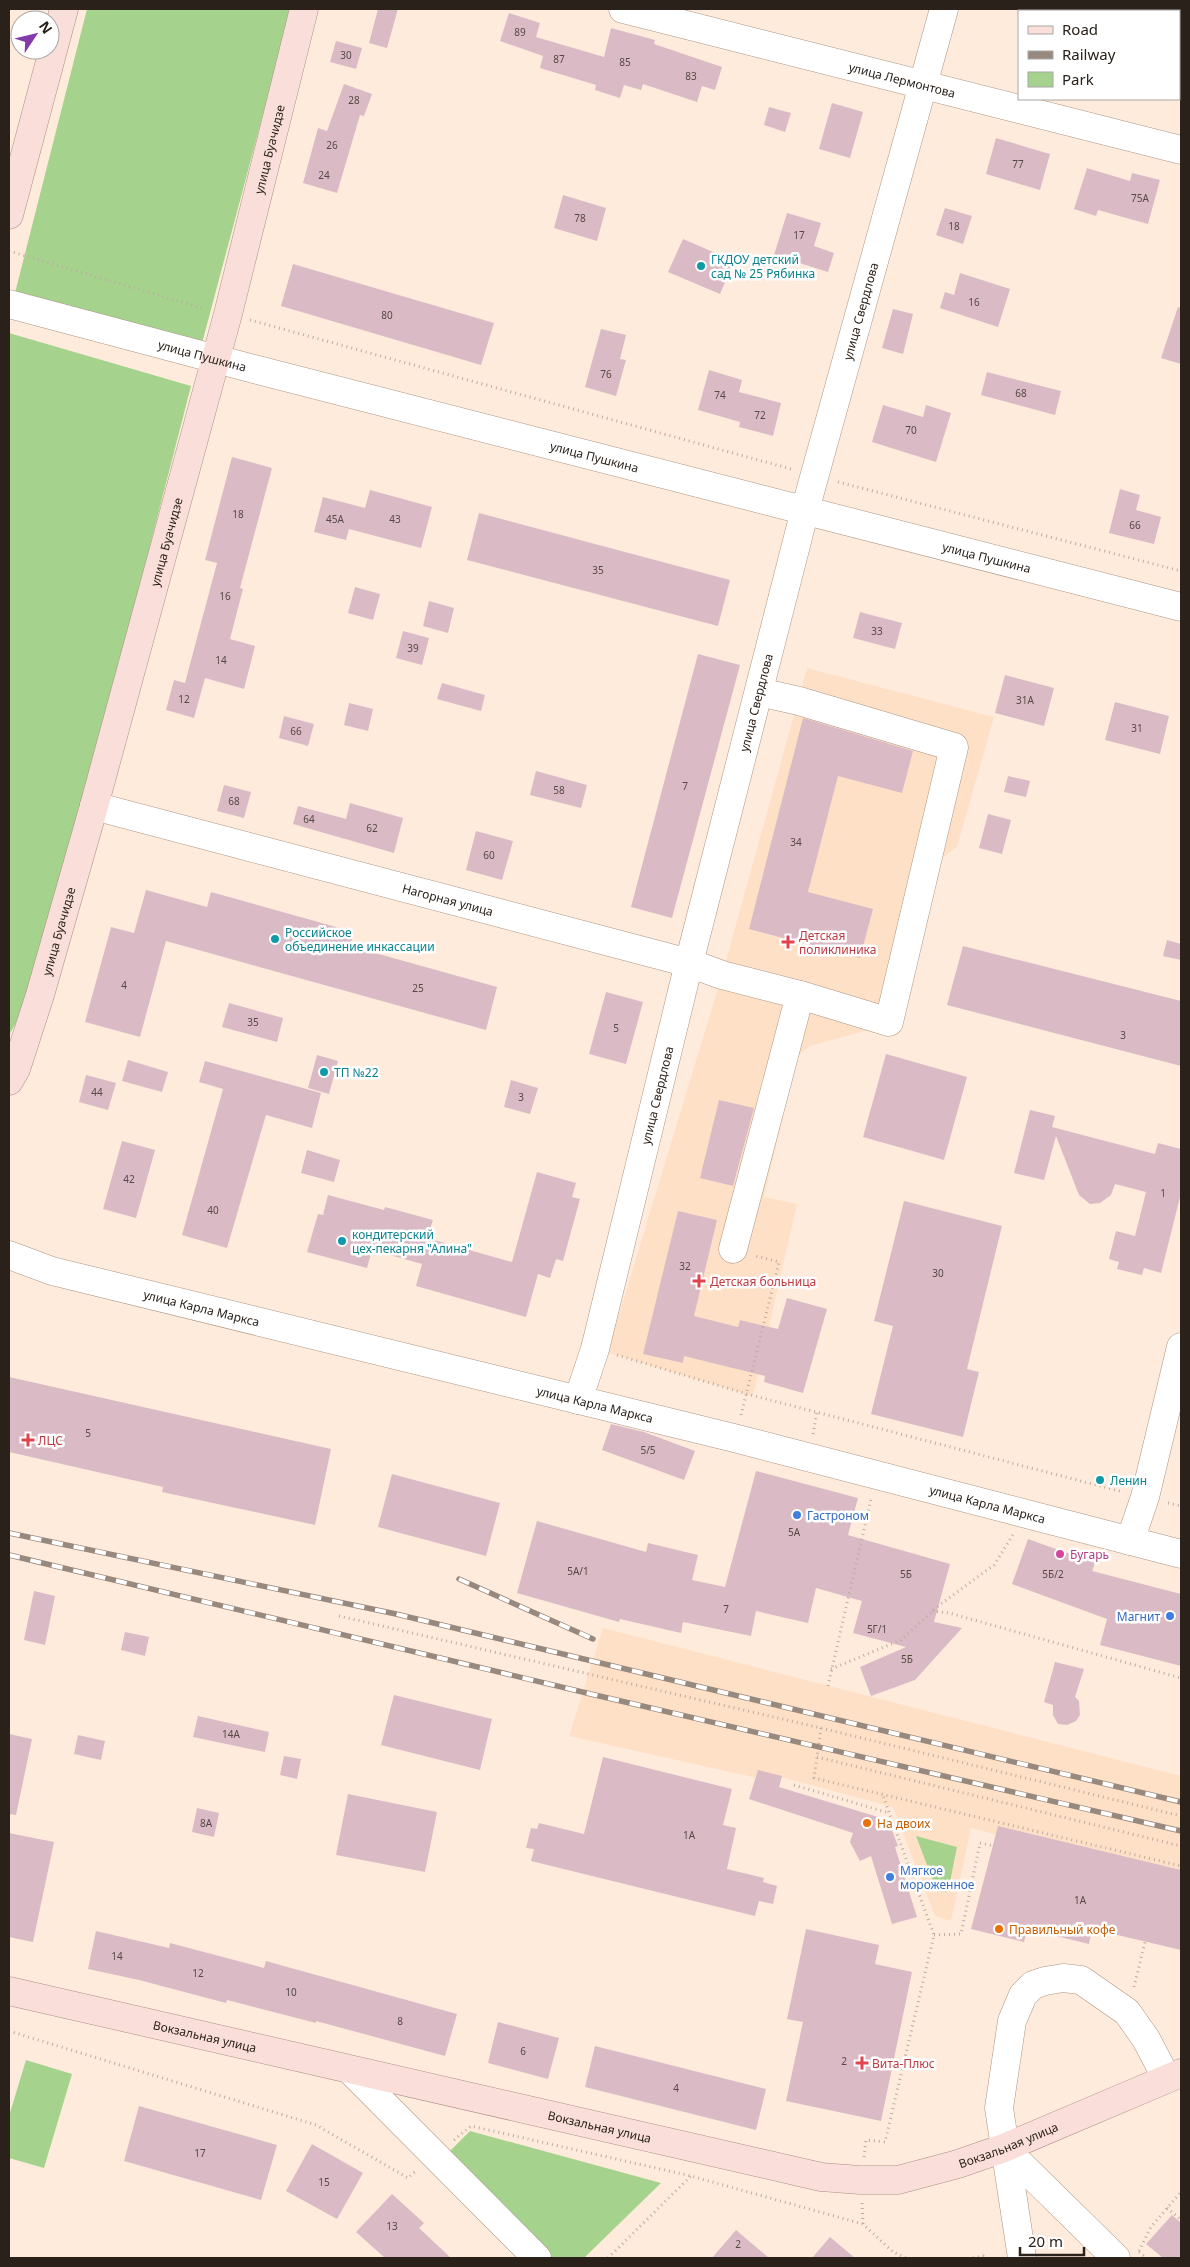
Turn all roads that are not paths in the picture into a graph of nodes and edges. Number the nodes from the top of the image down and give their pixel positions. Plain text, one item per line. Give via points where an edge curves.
1 (64, 9) edge
2 (304, 9) edge
3 (623, 9) edge
4 (944, 9) edge
5 (924, 84) junction
6 (1181, 150) edge
7 (9, 215) edge
8 (9, 304) edge
9 (216, 359) junction
10 (805, 510) junction
11 (1181, 607) edge
12 (758, 692) junction
13 (94, 806) junction
14 (689, 963) junction
15 (800, 995) junction
16 (11, 1075) edge
17 (733, 1250) road end
18 (9, 1255) edge
19 (1181, 1347) edge
20 (578, 1400) junction
21 (1130, 1541) junction
22 (1181, 1554) edge
23 (9, 1991) edge
24 (350, 2070) junction
25 (1174, 2076) edge
26 (1004, 2148) junction
27 (1127, 2255) edge
28 (537, 2258) edge
29 (1022, 2258) edge

1 - 7 main road
2 - 9 main road, улица Буачидзе
3 - 5 street, улица Лермонтова
4 - 5 street, улица Свердлова
5 - 6 street, улица Лермонтова
5 - 10 street, улица Свердлова
8 - 9 street, улица Пушкина
9 - 10 street, улица Пушкина
9 - 13 main road, улица Буачидзе
10 - 11 street, улица Пушкина
10 - 12 street, улица Свердлова
12 - 14 street, улица Свердлова
12 - 15 street, Нагорная улица via 954,747 889,1022
13 - 14 street, Нагорная улица
13 - 16 main road, улица Буачидзе
14 - 15 street, Нагорная улица
14 - 20 street, улица Свердлова via 595,1349
15 - 17 street
18 - 20 street, улица Карла Маркса via 52,1270
19 - 21 street via 1145,1497
20 - 21 street, улица Карла Маркса
21 - 22 street, улица Карла Маркса
23 - 24 main road, Вокзальная улица
24 - 26 main road, Вокзальная улица via 821,2177 898,2180
24 - 28 street
25 - 26 main road, Вокзальная улица
25 - 26 street via 1127,2012 1081,1980 1063,1978 1033,1985 1024,1995 1012,2022 1006,2052 999,2108
26 - 27 street
26 - 29 street

